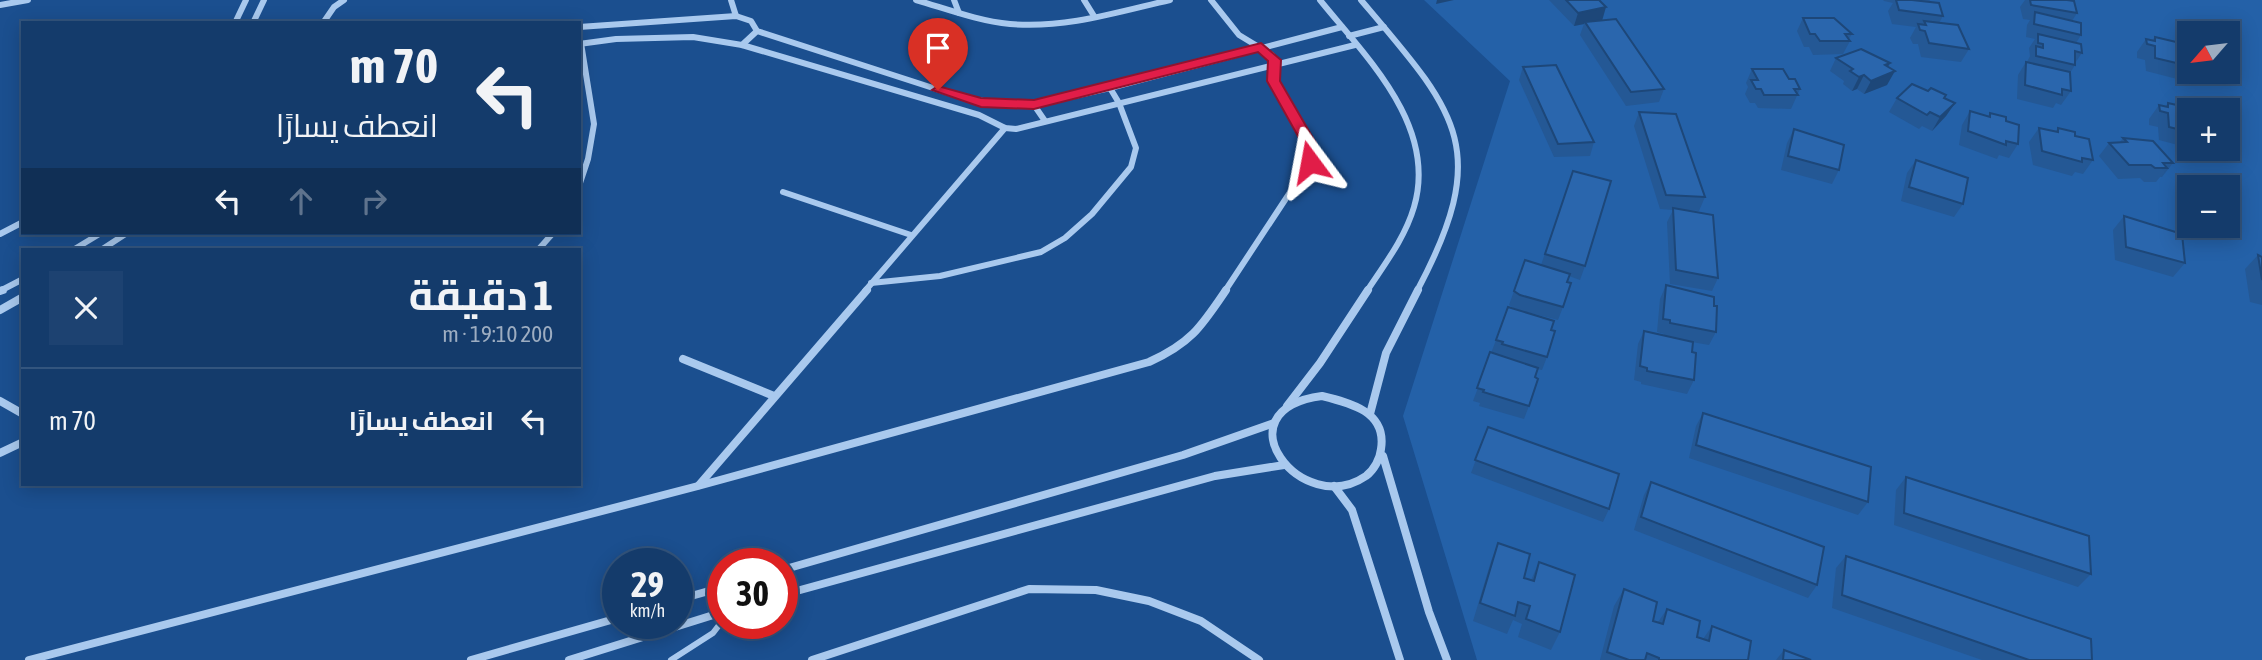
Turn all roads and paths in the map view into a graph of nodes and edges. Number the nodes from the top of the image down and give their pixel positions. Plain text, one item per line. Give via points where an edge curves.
1 (28, 0) edge
2 (246, 0) edge
3 (264, 0) edge
4 (344, 0) edge
5 (731, 0) edge
6 (916, 0) edge
7 (954, 0) edge
8 (1084, 0) edge
9 (1170, 0) edge
10 (1211, 0) edge
11 (1320, 0) edge
12 (1361, 0) edge
13 (0, 5) edge
14 (959, 13) junction
15 (736, 16) junction
16 (1094, 16) junction
17 (236, 21) edge
18 (254, 21) edge
19 (324, 21) edge
20 (581, 27) edge
21 (1342, 27) junction
22 (1384, 27) junction
23 (757, 31) junction
24 (1349, 36) junction
25 (581, 43) edge
26 (742, 45) junction
27 (1355, 45) junction
28 (1261, 47) junction
29 (581, 49) edge
30 (1275, 65) junction
31 (1110, 88) junction
32 (1119, 103) junction
33 (1034, 105) junction
34 (1045, 121) junction
35 (1005, 128) junction
36 (581, 180) edge
37 (783, 192) dead end
38 (21, 223) edge
39 (0, 234) edge
40 (98, 235) edge
41 (124, 235) edge
42 (911, 236) junction
43 (76, 248) edge
44 (104, 248) edge
45 (21, 280) edge
46 (870, 284) junction
47 (0, 291) edge
48 (21, 298) edge
49 (0, 310) edge
50 (683, 359) dead end
51 (774, 396) junction
52 (0, 401) edge
53 (1287, 406) junction
54 (21, 413) edge
55 (1370, 414) junction
56 (1274, 423) junction
57 (21, 443) edge
58 (0, 453) edge
59 (1383, 456) junction
60 (1284, 465) junction
61 (698, 486) junction
62 (1334, 486) junction
63 (798, 565) edge
64 (798, 591) edge
65 (707, 617) edge
66 (602, 623) edge
67 (707, 637) edge
68 (506, 655) edge
69 (29, 660) edge
70 (471, 660) edge
71 (569, 660) edge
72 (671, 660) edge
73 (812, 660) edge
74 (1259, 660) edge
75 (1401, 660) edge
76 (1447, 660) edge

1 - 13 street
2 - 17 street
3 - 18 street
4 - 19 street
5 - 15 street
6 - 14 street
7 - 14 street
8 - 16 street
9 - 16 street
10 - 28 street via 1234,30
11 - 21 street
12 - 22 street
14 - 16 street via 1024,25
15 - 20 street
15 - 23 street via 751,21
21 - 24 street
21 - 28 street
22 - 24 street
22 - 55 street via 1452,123 1461,155 1461,189 1450,222 1385,354
23 - 26 street
23 - 33 street via 964,99
24 - 27 street
25 - 26 street via 693,37
26 - 35 street via 979,115
27 - 30 street
27 - 53 street via 1398,102 1412,131 1419,162 1417,194 1407,226 1388,258 1314,373
28 - 30 street via 1272,55
28 - 31 street
29 - 36 street via 594,124
30 - 32 street
30 - 61 street via 1273,81 1310,145 1310,162 1200,329 1175,350 1149,362
31 - 32 street
31 - 33 street
32 - 34 street
32 - 46 street via 1136,148 1131,167 1093,214 1065,237 1041,252 940,276
33 - 34 street
34 - 35 street
35 - 42 street
37 - 42 street
38 - 39 street
40 - 43 street
41 - 44 street
42 - 46 street
45 - 47 street
46 - 51 street
48 - 49 street
50 - 51 street
51 - 61 street
52 - 54 street
53 - 55 street via 1309,397 1335,397
53 - 56 street
55 - 59 street via 1383,434
56 - 60 street via 1273,444
56 - 63 street via 1208,447
57 - 58 street
59 - 62 street via 1370,474
59 - 76 street
60 - 62 street via 1306,480
60 - 64 street via 1215,476
61 - 69 street
62 - 75 street via 1352,510
65 - 71 street
66 - 68 street
67 - 72 lane
68 - 70 street
73 - 74 street via 1029,589 1096,590 1149,601 1200,621

